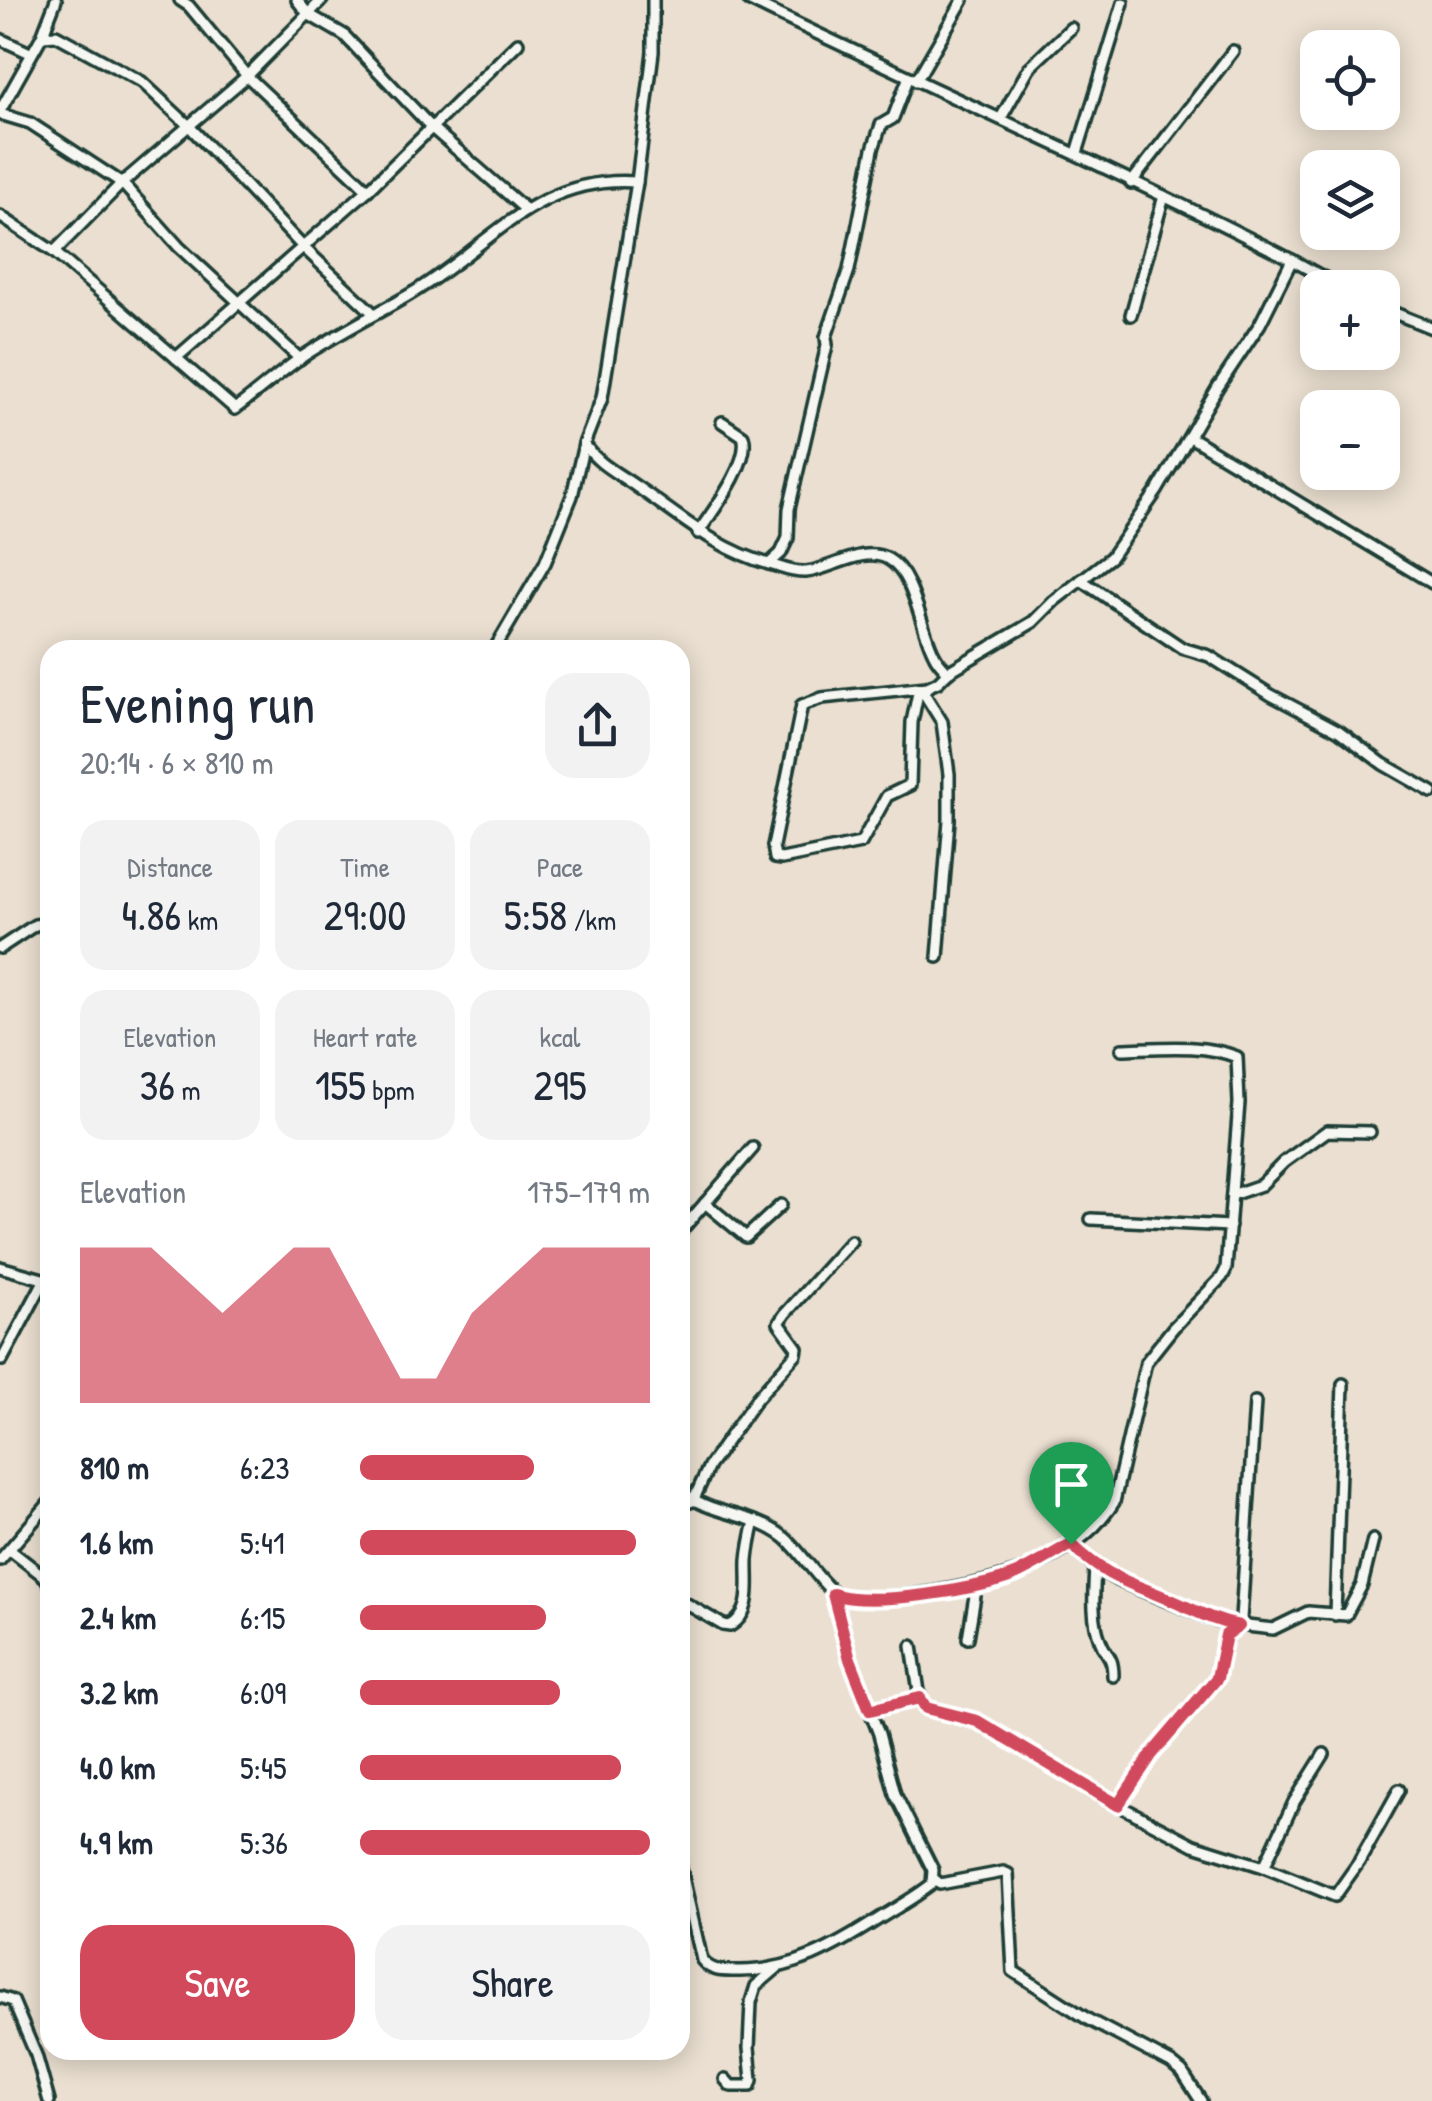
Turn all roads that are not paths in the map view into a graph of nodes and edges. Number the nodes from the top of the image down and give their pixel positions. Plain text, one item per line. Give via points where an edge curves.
1 (56, 0) edge
2 (180, 0) edge
3 (298, 0) edge
4 (322, 0) edge
5 (653, 0) edge
6 (748, 0) edge
7 (964, 0) edge
8 (1123, 3) dead end
9 (308, 14) junction
10 (1070, 28) dead end
11 (42, 36) junction
12 (0, 39) edge
13 (518, 43) dead end
14 (1232, 51) dead end
15 (30, 53) junction
16 (246, 76) junction
17 (912, 80) junction
18 (0, 112) edge
19 (1001, 118) junction
20 (189, 126) junction
21 (432, 128) junction
22 (1077, 153) junction
23 (637, 182) junction
24 (122, 183) junction
25 (1131, 183) junction
26 (368, 190) junction
27 (1164, 196) junction
28 (525, 210) junction
29 (0, 216) edge
30 (302, 246) junction
31 (54, 252) junction
32 (1292, 260) junction
33 (1310, 270) edge
34 (241, 302) junction
35 (373, 312) junction
36 (1131, 315) dead end
37 (1400, 315) edge
38 (1432, 328) edge
39 (176, 358) junction
40 (300, 359) junction
41 (722, 422) dead end
42 (1190, 437) junction
43 (584, 444) junction
44 (698, 533) junction
45 (769, 564) junction
46 (1081, 580) junction
47 (1432, 583) edge
48 (500, 640) edge
49 (948, 672) junction
50 (926, 688) junction
51 (1432, 792) edge
52 (40, 924) edge
53 (0, 948) edge
54 (938, 957) dead end
55 (1122, 1048) dead end
56 (1370, 1132) dead end
57 (754, 1148) dead end
58 (1232, 1195) junction
59 (705, 1203) junction
60 (781, 1205) dead end
61 (1091, 1219) dead end
62 (690, 1220) edge
63 (1230, 1226) junction
64 (851, 1240) dead end
65 (0, 1266) edge
66 (40, 1279) edge
67 (40, 1293) edge
68 (2, 1360) edge
69 (1343, 1384) dead end
70 (1254, 1402) dead end
71 (690, 1499) edge
72 (693, 1502) junction
73 (690, 1503) edge
74 (40, 1514) edge
75 (755, 1520) junction
76 (1373, 1540) dead end
77 (1071, 1544) junction
78 (10, 1550) junction
79 (0, 1560) edge
80 (1095, 1567) junction
81 (40, 1573) edge
82 (972, 1586) junction
83 (833, 1594) junction
84 (848, 1598) junction
85 (690, 1606) edge
86 (839, 1609) junction
87 (1335, 1616) junction
88 (1239, 1626) junction
89 (968, 1638) dead end
90 (912, 1646) dead end
91 (1113, 1676) dead end
92 (920, 1698) junction
93 (870, 1710) junction
94 (1324, 1754) dead end
95 (1399, 1790) dead end
96 (1118, 1805) junction
97 (1264, 1867) junction
98 (934, 1878) junction
99 (690, 1912) edge
100 (692, 1922) joint
101 (779, 1967) junction
102 (0, 1997) edge
103 (725, 2079) dead end
104 (48, 2101) edge
105 (1201, 2101) edge

1 - 11 street
2 - 16 street
3 - 9 street
4 - 9 street
5 - 23 street via 654,52
6 - 17 street
7 - 17 street
8 - 22 street
9 - 16 street
9 - 21 street via 344,35
10 - 19 street via 1029,68
11 - 15 street
11 - 20 street via 56,35 142,82
12 - 15 street
13 - 21 street
14 - 25 street
15 - 18 street
16 - 20 street
16 - 26 street
17 - 19 street
17 - 45 street via 872,148 850,270 826,337 788,538
18 - 24 street via 30,122
19 - 22 street
20 - 24 street
20 - 30 street
21 - 26 street
21 - 28 street
22 - 25 street
23 - 28 street via 594,181
23 - 43 street via 602,398
24 - 31 street
24 - 34 street
25 - 27 street
26 - 30 street
27 - 32 street
27 - 36 street
28 - 35 street via 409,295
29 - 31 street
30 - 34 street
30 - 35 street
31 - 39 street
32 - 33 street
32 - 42 street
34 - 39 street
34 - 40 street
35 - 40 street
37 - 38 street
39 - 40 street via 234,409
41 - 44 street via 746,446
42 - 46 street via 1122,544
42 - 47 street
43 - 44 street via 600,464
43 - 48 street via 545,563
44 - 45 street
45 - 49 street via 806,572 858,557 892,560 910,587 934,656
46 - 49 street via 1033,622
46 - 51 street via 1182,648 1209,656
49 - 50 street
50 - 50 street via 802,705 775,858 861,843 887,796 910,785 912,722 918,693
50 - 54 street via 942,722 949,774
52 - 53 street
55 - 58 street via 1221,1050 1238,1057
56 - 58 street via 1328,1131 1262,1186
57 - 59 street
58 - 63 street
59 - 60 street via 746,1237
59 - 62 street
61 - 63 street
63 - 77 street via 1222,1278 1146,1362 1114,1502 1102,1522
64 - 72 street via 785,1314 779,1324 796,1354 709,1466
65 - 66 street
67 - 68 street
69 - 87 street
70 - 88 street
71 - 72 street
72 - 73 street
72 - 75 street
74 - 78 street
75 - 83 street via 802,1552
75 - 85 street via 747,1602 737,1622 723,1625
76 - 87 street via 1358,1594 1346,1615
77 - 80 street
77 - 82 street via 1016,1574
78 - 79 street
78 - 81 street
80 - 88 street via 1201,1616
80 - 91 street via 1099,1638 1112,1656
82 - 84 street
82 - 89 street
83 - 84 street
83 - 86 street
84 - 86 street
86 - 93 street
87 - 88 street via 1308,1612 1278,1628
88 - 96 street via 1226,1635 1217,1678
90 - 92 street
92 - 93 street
92 - 96 street via 926,1708 977,1721
93 - 98 street via 896,1794
94 - 97 street
95 - 97 street via 1335,1896
96 - 97 street via 1194,1845
98 - 101 street via 842,1943
98 - 105 street via 940,1884 1008,1874 1013,1971 1171,2063
99 - 100 street
100 - 101 street via 711,1969
101 - 103 street via 756,1986 752,2002 750,2086 731,2086
102 - 104 street via 13,2001

